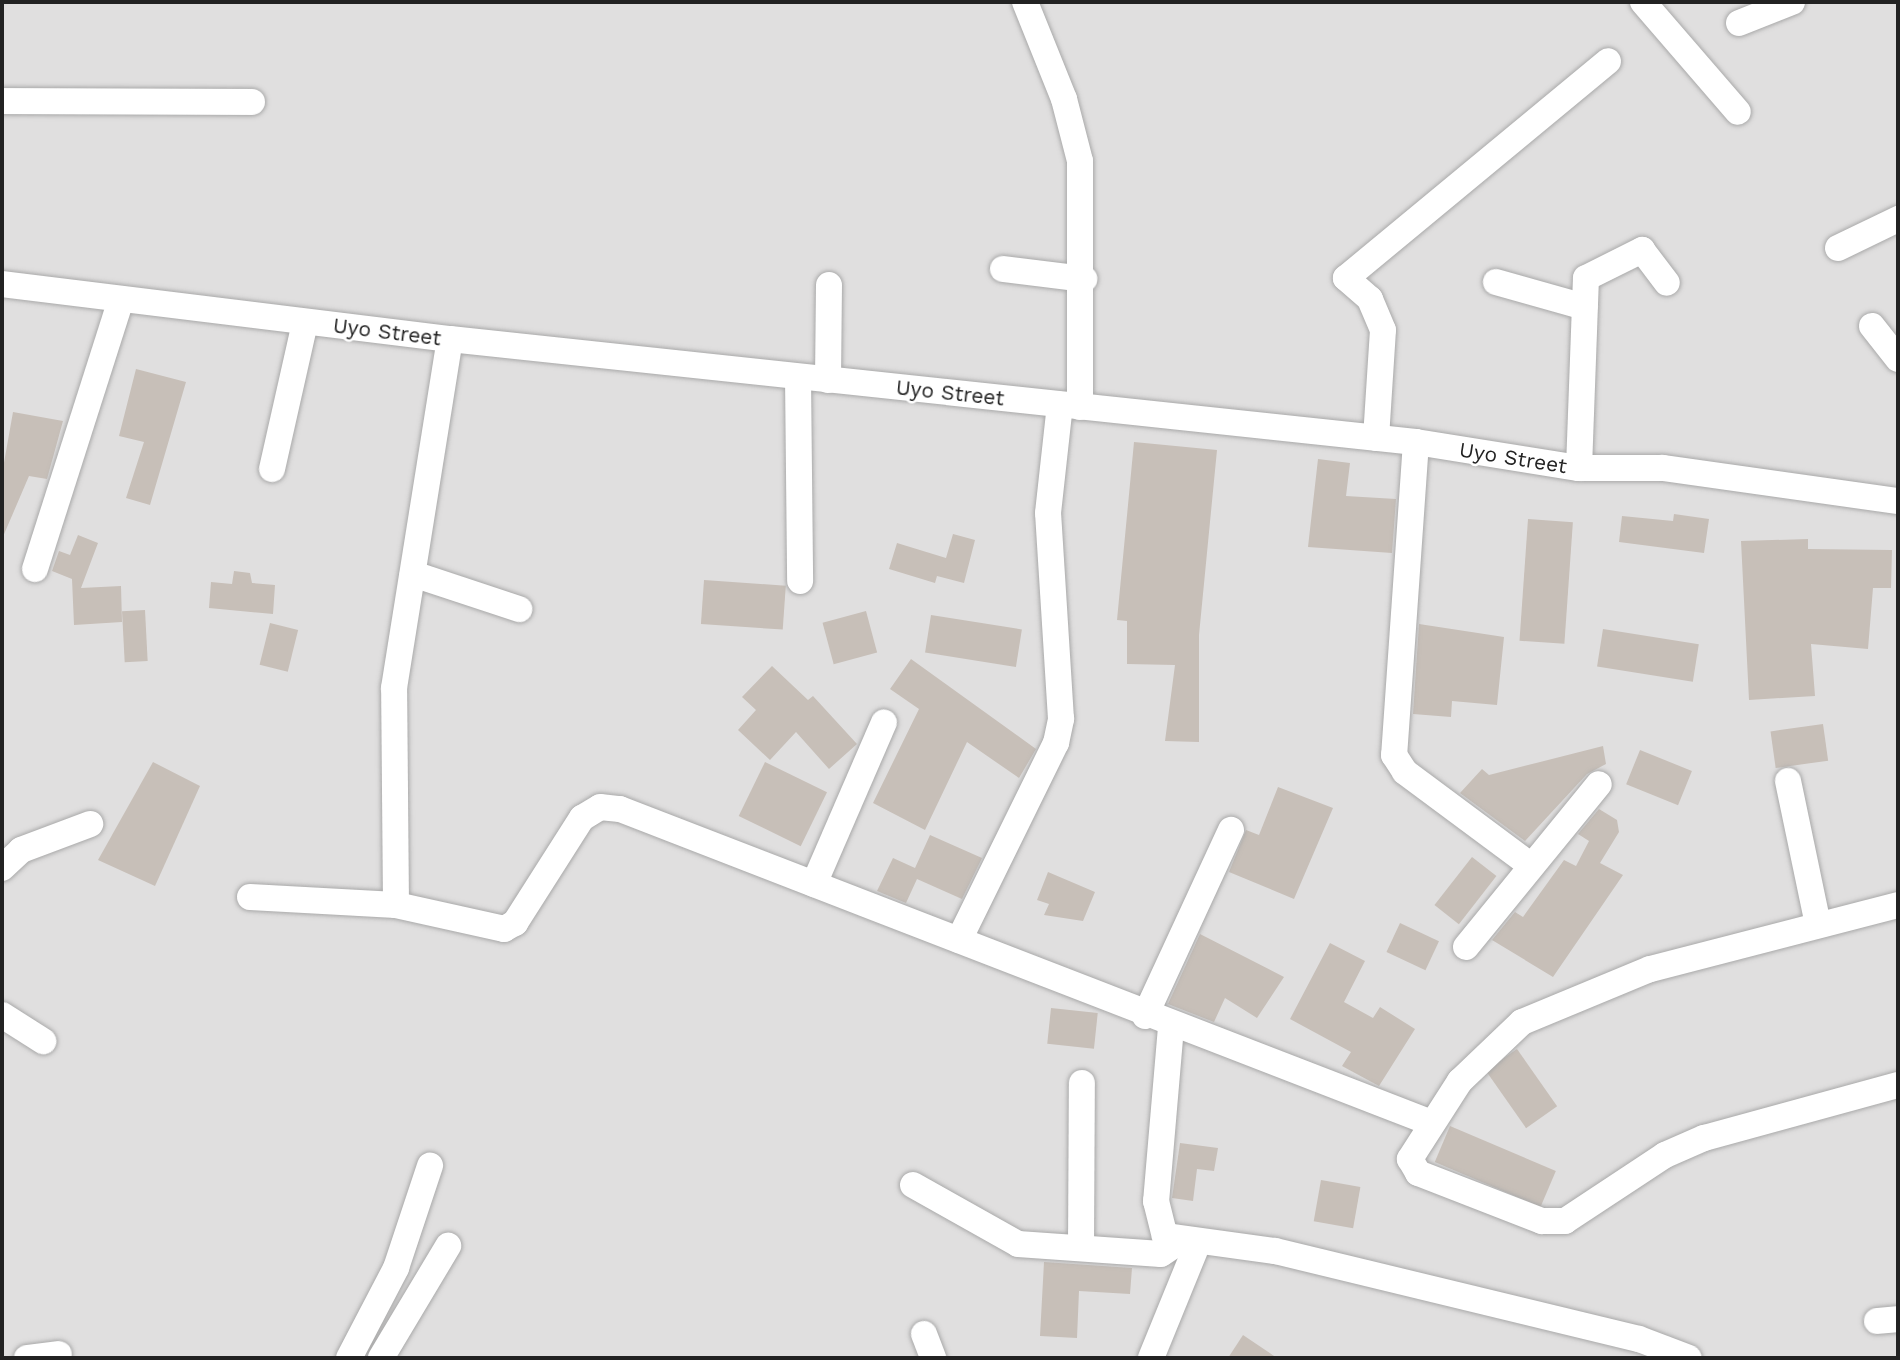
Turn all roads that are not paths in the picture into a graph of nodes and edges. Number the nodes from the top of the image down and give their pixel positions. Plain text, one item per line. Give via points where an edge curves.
1 (1025, 2) edge
2 (1643, 2) edge
3 (1792, 2) edge
4 (1739, 23) dead end
5 (1608, 61) dead end
6 (2, 100) edge
7 (252, 102) dead end
8 (1738, 112) dead end
9 (1898, 219) edge
10 (1838, 248) dead end
11 (1003, 269) dead end
12 (1084, 279) junction
13 (1496, 282) dead end
14 (1667, 283) dead end
15 (2, 284) edge
16 (829, 285) dead end
17 (120, 302) junction
18 (1585, 307) junction
19 (305, 323) junction
20 (1872, 326) dead end
21 (450, 339) junction
22 (1898, 359) edge
23 (798, 377) junction
24 (828, 380) junction
25 (1070, 406) junction
26 (1376, 438) junction
27 (1416, 442) junction
28 (1579, 468) junction
29 (272, 469) dead end
30 (1898, 501) edge
31 (36, 569) dead end
32 (413, 574) junction
33 (800, 582) dead end
34 (519, 610) dead end
35 (884, 722) dead end
36 (1788, 781) dead end
37 (1599, 784) dead end
38 (90, 824) dead end
39 (1231, 830) dead end
40 (1529, 864) junction
41 (2, 868) edge
42 (814, 884) junction
43 (250, 897) dead end
44 (396, 905) junction
45 (1898, 905) edge
46 (1818, 925) junction
47 (959, 940) junction
48 (1466, 947) dead end
49 (2, 1015) edge
50 (1145, 1016) junction
51 (1171, 1027) junction
52 (43, 1041) dead end
53 (1082, 1083) dead end
54 (1898, 1085) edge
55 (1429, 1122) junction
56 (430, 1166) dead end
57 (913, 1185) dead end
58 (1188, 1243) junction
59 (448, 1246) dead end
60 (1081, 1248) junction
61 (59, 1354) dead end
62 (27, 1358) edge
63 (349, 1358) edge
64 (381, 1358) edge
65 (1151, 1358) edge
66 (1689, 1358) edge

1 - 12 street via 1064,99 1080,161
2 - 8 street
3 - 4 street
5 - 26 street via 1346,278 1370,299 1382,321
6 - 7 street
9 - 10 street
11 - 12 street
12 - 25 street
13 - 18 street
14 - 18 street via 1642,250 1630,251 1586,278
15 - 17 street, Uyo Street
16 - 24 street
17 - 19 street, Uyo Street
17 - 31 street
18 - 28 street
19 - 21 street, Uyo Street
19 - 29 street
20 - 22 street
21 - 23 street, Uyo Street
21 - 32 street
23 - 24 street, Uyo Street
23 - 33 street
24 - 25 street, Uyo Street
25 - 26 street, Uyo Street
25 - 47 street via 1048,513 1061,719 1056,743
26 - 27 street, Uyo Street
27 - 28 street, Uyo Street
27 - 40 street via 1394,755 1405,772
28 - 30 street, Uyo Street via 1663,468
32 - 34 street
32 - 44 street via 394,688
35 - 42 street
36 - 46 street
37 - 40 street
38 - 41 street via 21,850
39 - 50 street
40 - 48 street
42 - 44 street via 620,809 600,807 582,818 515,923 505,929
42 - 47 street
43 - 44 street
45 - 46 street
46 - 55 street via 1650,969 1522,1022 1492,1045
47 - 50 street
49 - 52 street
50 - 51 street
51 - 55 street
51 - 58 street via 1157,1222
53 - 60 street
54 - 55 street via 1704,1138 1665,1156 1576,1215 1552,1223 1418,1173 1411,1167 1411,1148
56 - 63 street via 396,1268
57 - 60 street via 1018,1244
58 - 60 street via 1161,1254
58 - 65 street
58 - 66 street via 1275,1251 1639,1339
59 - 64 street
61 - 62 street

